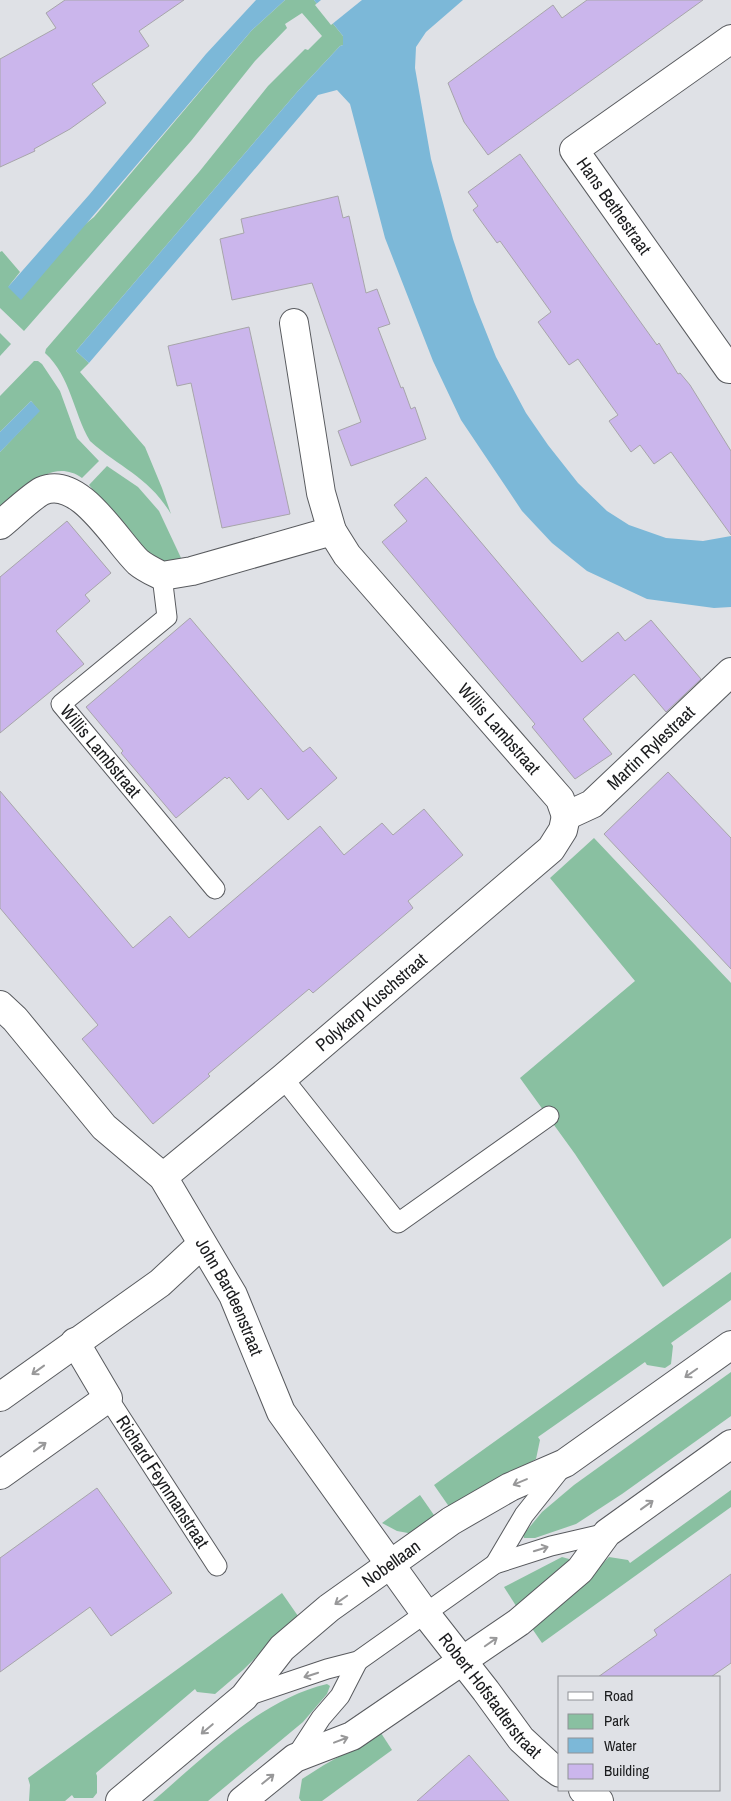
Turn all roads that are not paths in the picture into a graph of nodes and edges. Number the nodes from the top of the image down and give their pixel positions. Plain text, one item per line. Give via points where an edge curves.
1 (731, 40) edge
2 (294, 323) dead end
3 (731, 368) edge
4 (0, 525) edge
5 (332, 531) junction
6 (162, 576) junction
7 (731, 672) edge
8 (566, 816) junction
9 (215, 889) dead end
10 (0, 1005) edge
11 (283, 1078) junction
12 (549, 1116) dead end
13 (163, 1177) junction
14 (202, 1244) junction
15 (75, 1342) junction
16 (731, 1345) edge
17 (0, 1397) edge
18 (108, 1398) junction
19 (731, 1444) edge
20 (565, 1463) junction
21 (0, 1475) edge
22 (607, 1533) junction
23 (392, 1564) junction
24 (495, 1564) junction
25 (217, 1566) dead end
26 (425, 1613) junction
27 (358, 1661) junction
28 (463, 1662) junction
29 (244, 1697) junction
30 (295, 1758) junction
31 (558, 1772) edge
32 (584, 1791) edge
33 (120, 1801) edge
34 (242, 1801) edge
35 (599, 1801) edge

1 - 3 street, Hans Bethestraat via 574,150
2 - 5 street, Willis Lambstraat via 321,493
4 - 6 street via 42,491 54,488 67,490 83,499 140,563
5 - 6 street via 192,571
5 - 8 street, Willis Lambstraat via 347,555 560,799
6 - 9 lane, Willis Lambstraat via 166,617 61,704
7 - 8 street, Martin Rylestraat via 592,804
8 - 11 street, Polykarp Kuschstraat via 555,845
10 - 13 street, John Bardeenstraat via 104,1127
11 - 12 lane via 398,1223
11 - 13 street, Polykarp Kuschstraat
13 - 14 street, John Bardeenstraat
14 - 15 street via 160,1283
14 - 23 street, John Bardeenstraat via 233,1295 281,1412
15 -> 17 street
15 - 18 street, Richard Feynmanstraat
16 -> 20 street, Nobellaan
21 -> 18 street, Richard Feynmanstraat
18 - 25 lane, Richard Feynmanstraat
22 -> 19 street, Nobellaan
20 -> 23 street, Nobellaan via 510,1486 475,1506
20 - 24 lane, Nobellaan via 524,1515
24 -> 22 lane, Nobellaan
28 -> 22 street, Nobellaan via 519,1622 580,1570
23 - 26 street, John Bardeenstraat
23 -> 29 street, Nobellaan via 329,1608 282,1648
24 - 26 lane, Nobellaan
26 - 27 lane, Nobellaan
26 - 28 street, Robert Hofstadterstraat
27 -> 29 lane, Nobellaan
27 - 30 lane, Nobellaan via 340,1696
30 -> 28 street, Nobellaan via 352,1736
28 - 31 street, Robert Hofstadterstraat via 521,1739
29 -> 33 street, Nobellaan
34 -> 30 street, Nobellaan
32 - 35 street

